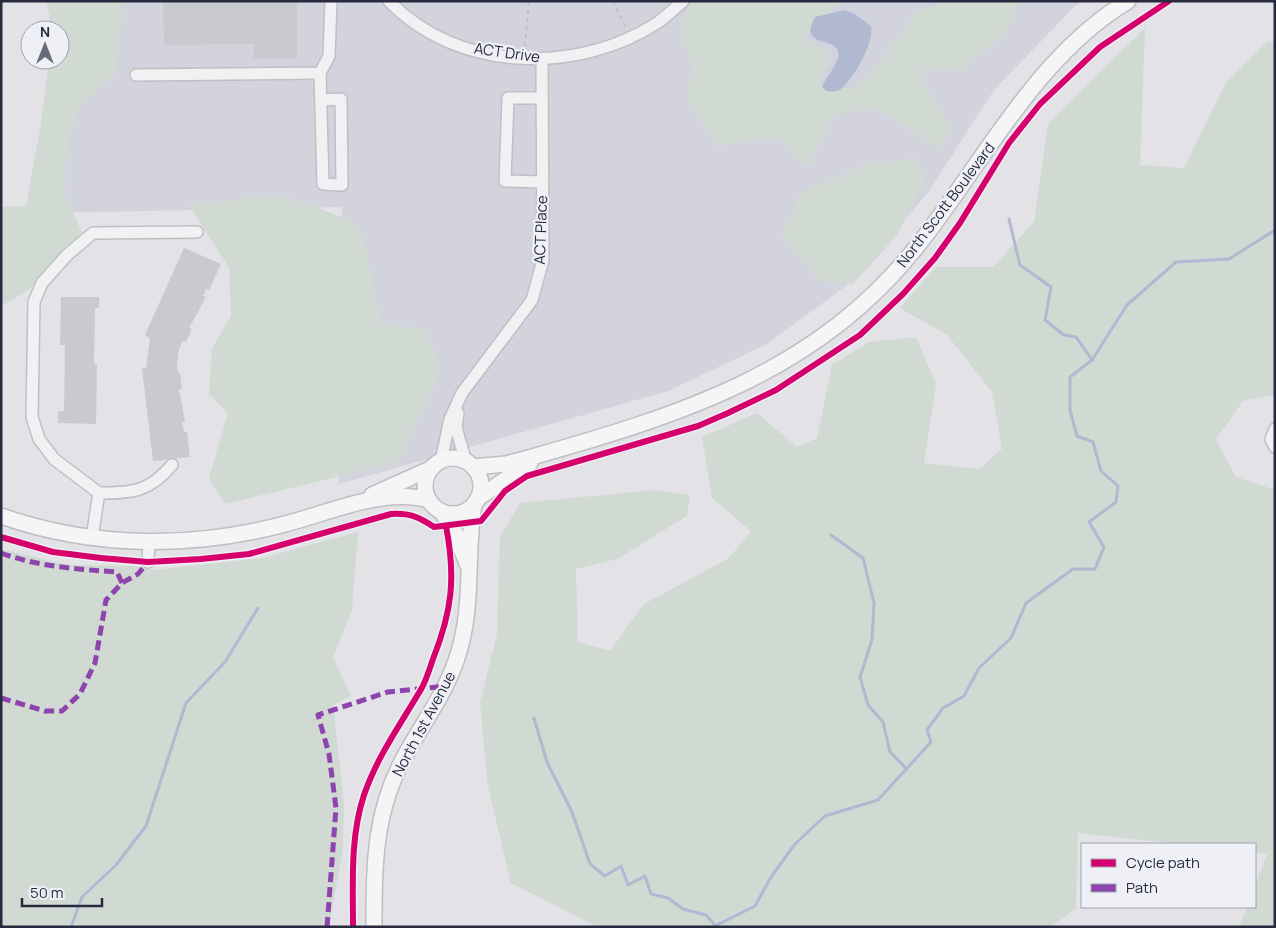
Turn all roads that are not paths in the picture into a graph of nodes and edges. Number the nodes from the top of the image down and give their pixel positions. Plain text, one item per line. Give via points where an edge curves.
1 (331, 1) edge
2 (389, 1) edge
3 (683, 1) edge
4 (1128, 1) edge
5 (542, 59) junction
6 (320, 73) junction
7 (136, 75) dead end
8 (542, 98) junction
9 (321, 100) junction
10 (542, 182) junction
11 (197, 232) dead end
12 (457, 407) junction
13 (1275, 429) edge
14 (1275, 447) edge
15 (543, 454) junction
16 (470, 464) junction
17 (172, 465) dead end
18 (436, 465) junction
19 (99, 493) junction
20 (429, 500) junction
21 (476, 501) junction
22 (360, 502) junction
23 (442, 512) junction
24 (1, 516) edge
25 (92, 538) junction
26 (149, 542) junction
27 (148, 562) dead end
28 (471, 580) junction
29 (374, 927) edge

1 - 6 street via 329,56
2 - 5 street, ACT Drive via 420,27 449,42 482,52
3 - 5 street, ACT Drive via 658,23 630,37 593,52
4 - 15 main road, North Scott Boulevard via 1086,31 1043,75 922,241 871,297 833,329 784,362 717,397
5 - 8 street, ACT Place
6 - 7 street
6 - 9 street
8 - 10 street, ACT Place
8 - 10 street via 508,98 505,181
9 - 9 street via 324,184 342,185 341,99
10 - 12 street, ACT Place via 542,260 532,300 462,393
11 - 19 street via 93,233 42,283 34,302 32,417 39,439 54,459
12 - 16 street, ACT Place via 456,428
12 - 18 street, ACT Place
13 - 14 street via 1271,439
15 - 16 main road, North Scott Boulevard via 506,464
15 - 21 main road, North Scott Boulevard
16 - 18 main road via 456,459
16 - 21 main road via 481,485
17 - 19 street via 148,487 134,492
18 - 20 main road via 425,484
18 - 22 main road
19 - 25 street
20 - 22 main road via 407,496
20 - 23 main road
21 - 23 main road via 460,514
21 - 28 main road, North 1st Avenue
22 - 26 main road via 244,533
23 - 28 main road, North 1st Avenue via 456,534
24 - 25 main road
25 - 26 main road
26 - 27 street
28 - 29 main road, North 1st Avenue via 468,615 456,661 436,705 405,755 385,804 374,856

